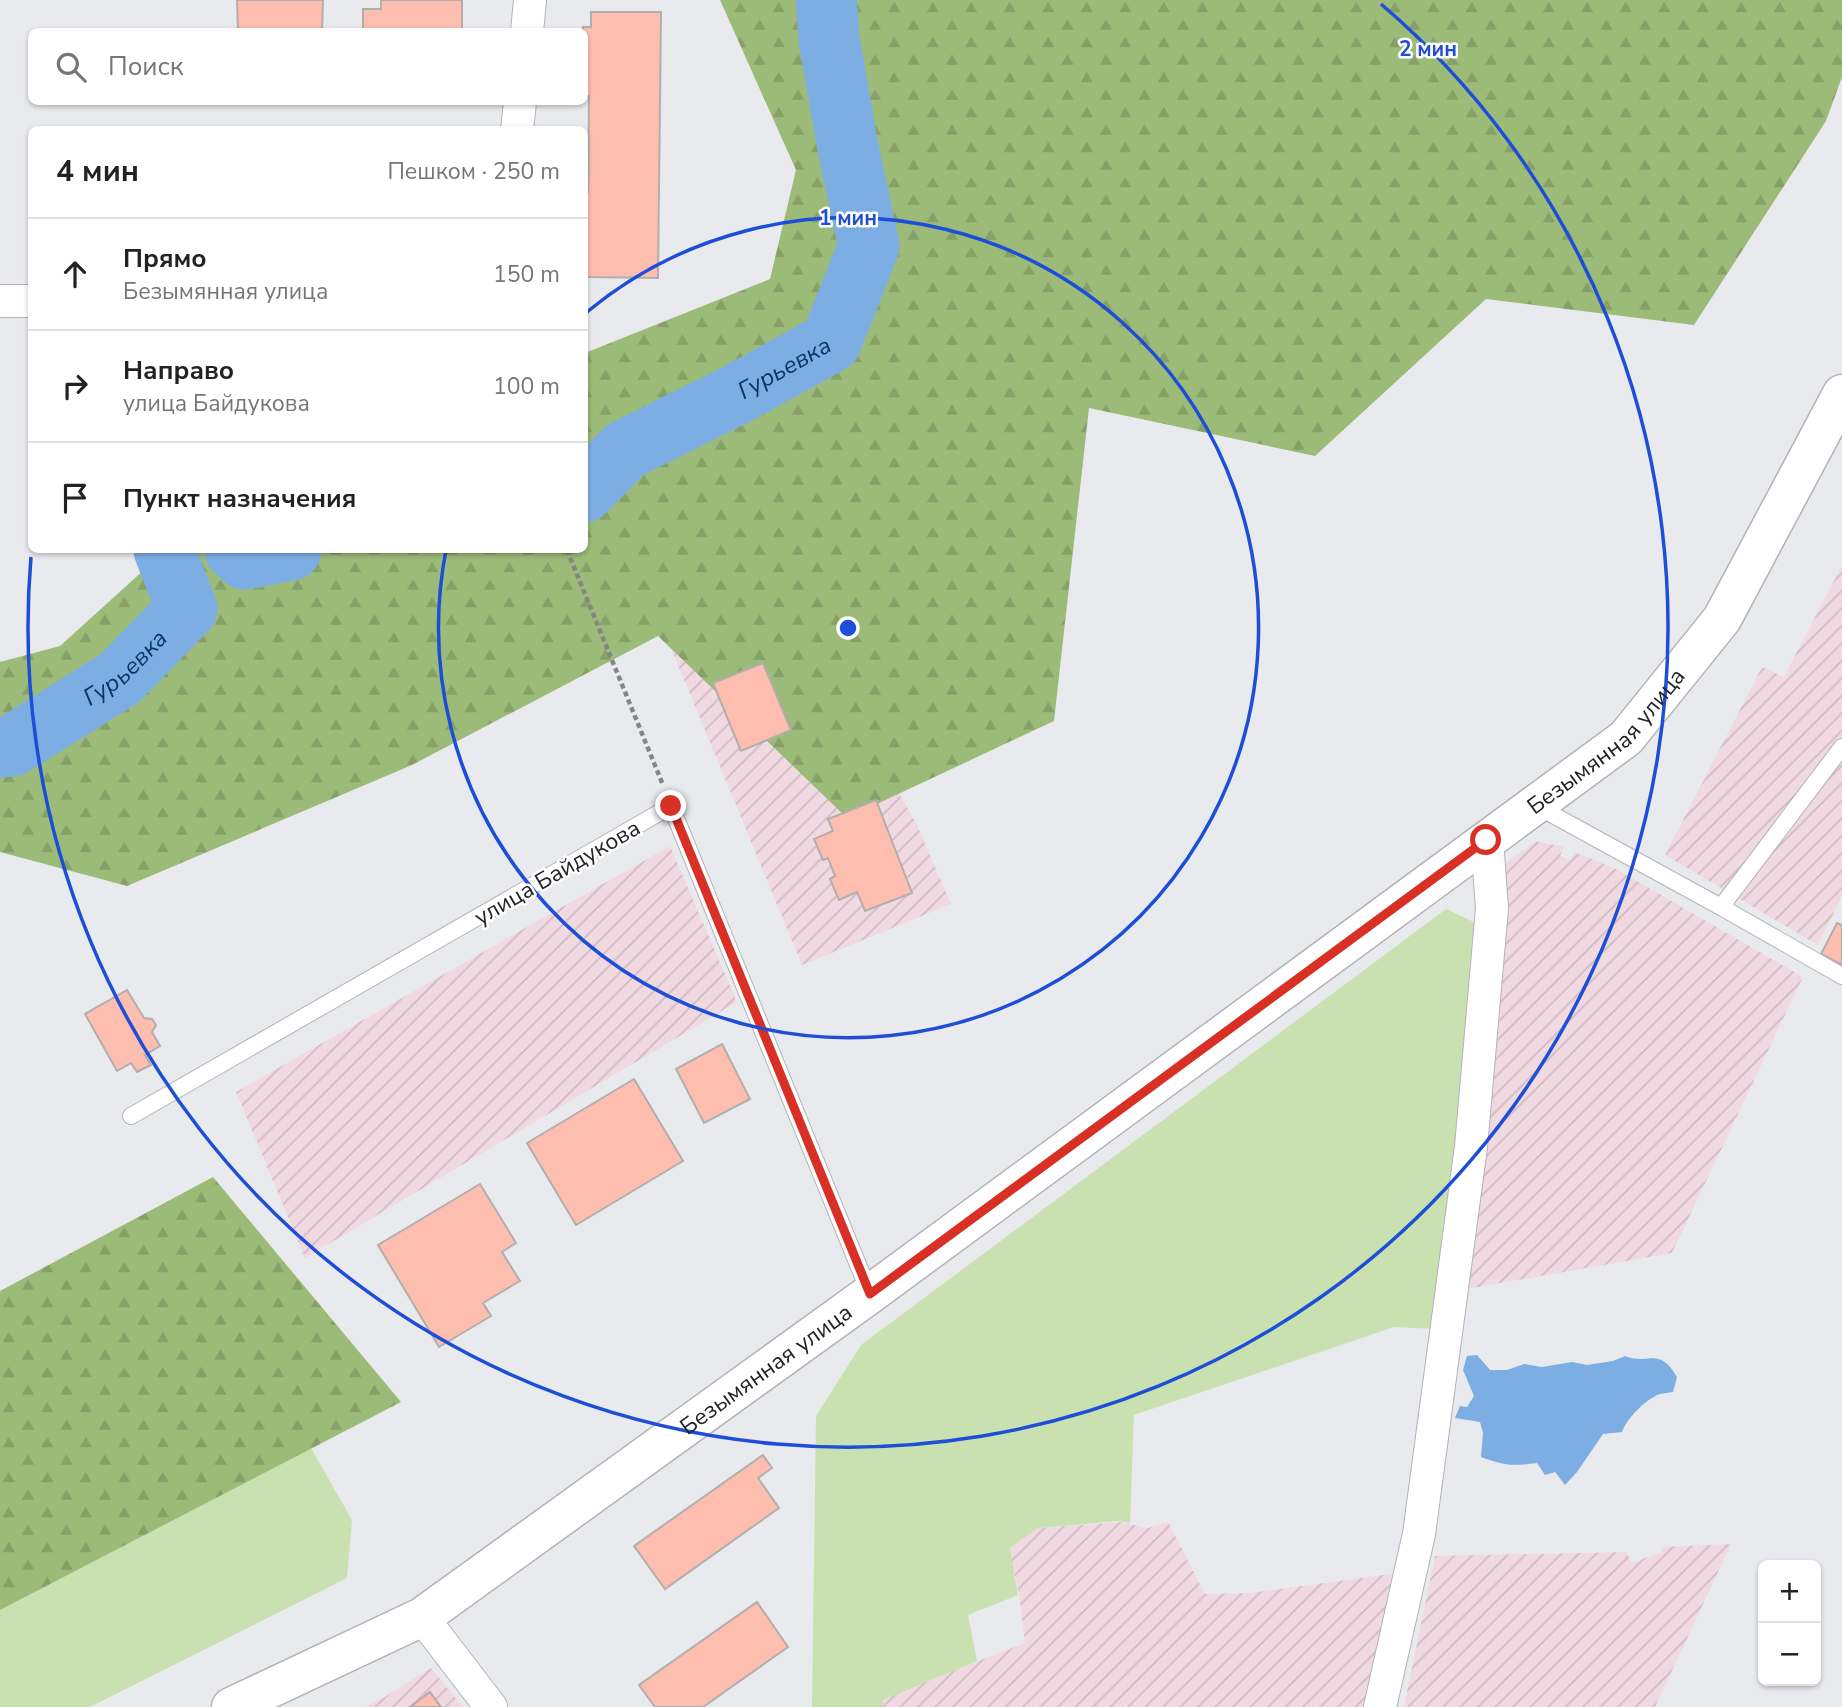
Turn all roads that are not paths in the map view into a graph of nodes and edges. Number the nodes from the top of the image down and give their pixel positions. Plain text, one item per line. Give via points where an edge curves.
1 (530, 0) edge
2 (527, 28) edge
3 (520, 105) edge
4 (517, 126) edge
5 (0, 301) edge
6 (28, 301) edge
7 (1842, 394) edge
8 (1842, 747) edge
9 (1535, 805) junction
10 (1486, 840) junction
11 (1721, 906) junction
12 (1842, 976) edge
13 (131, 1116) dead end
14 (870, 1294) junction
15 (422, 1617) junction
16 (230, 1707) edge
17 (491, 1707) edge
18 (1380, 1707) edge

1 - 2 street
3 - 4 street
5 - 6 street
7 - 9 main road, Безымянная улица via 1722,620 1626,738
8 - 11 lane
9 - 10 main road, Безымянная улица
9 - 11 lane
10 - 14 main road, Безымянная улица
10 - 18 street via 1492,908 1471,1147 1419,1534
11 - 12 lane
13 - 14 lane, улица Байдукова via 671,806
14 - 15 main road, Безымянная улица
15 - 16 main road, Безымянная улица
15 - 17 street

